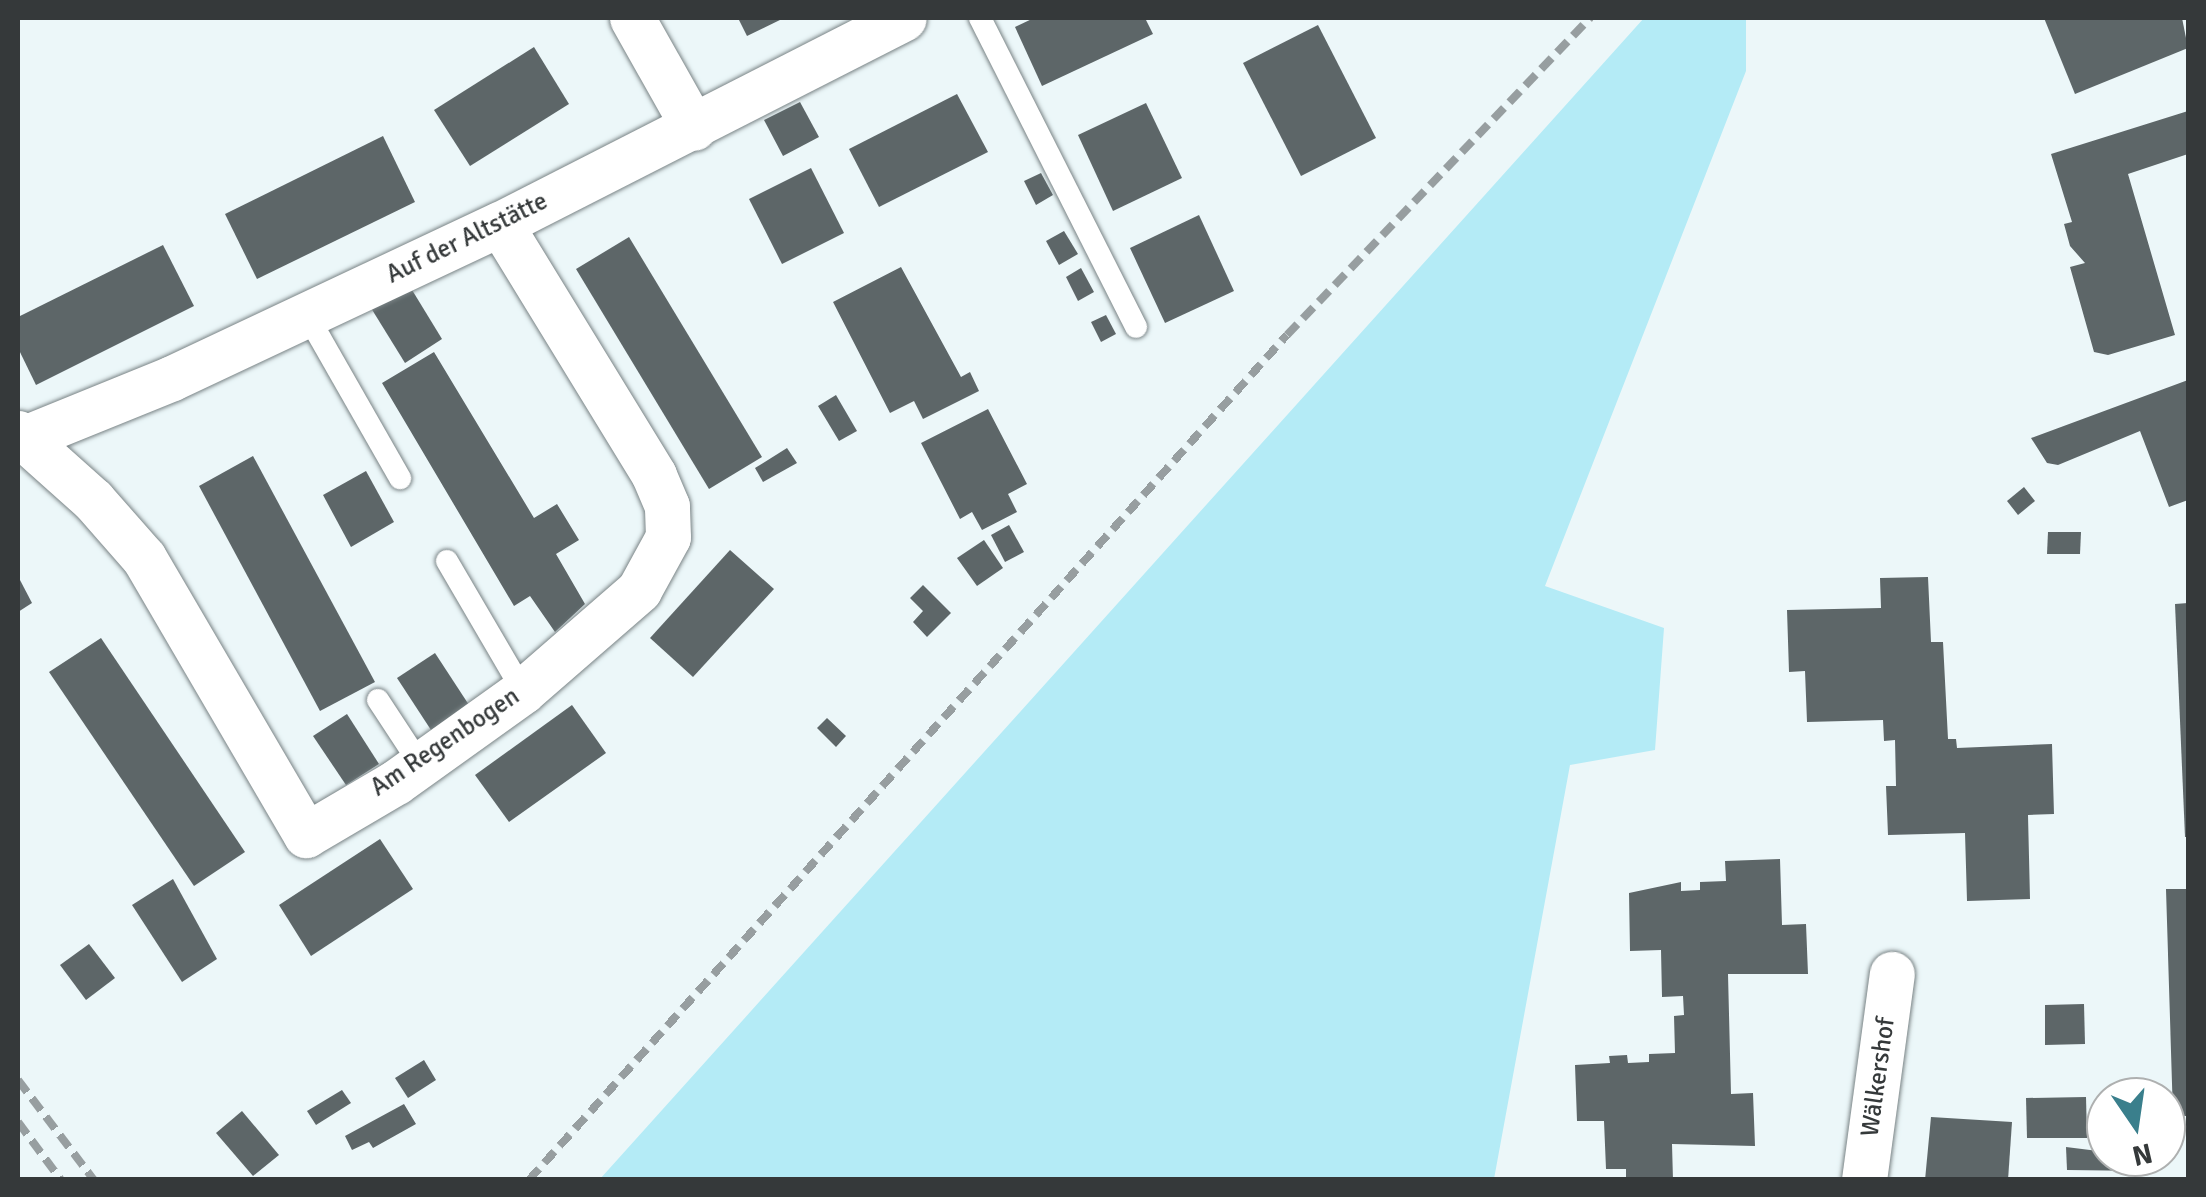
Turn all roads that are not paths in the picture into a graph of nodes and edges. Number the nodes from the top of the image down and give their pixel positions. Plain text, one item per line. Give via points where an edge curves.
1 (632, 18) edge
2 (904, 18) edge
3 (980, 18) edge
4 (694, 128) junction
5 (500, 224) junction
6 (307, 316) junction
7 (1136, 328) dead end
8 (20, 436) edge
9 (400, 478) dead end
10 (448, 560) dead end
11 (523, 691) junction
12 (378, 700) dead end
13 (420, 764) junction
14 (1892, 974) dead end
15 (1864, 1180) edge

1 - 4 street
2 - 4 street, Auf der Altstätte
3 - 7 lane
4 - 5 street, Auf der Altstätte
5 - 6 street, Auf der Altstätte
5 - 11 street, Am Regenbogen via 667,506 668,537 639,590
6 - 8 street, Auf der Altstätte
6 - 9 lane
8 - 13 street, Am Regenbogen via 93,500 144,558 306,835
10 - 11 lane
11 - 13 street, Am Regenbogen
12 - 13 lane
14 - 15 street, Wälkershof

